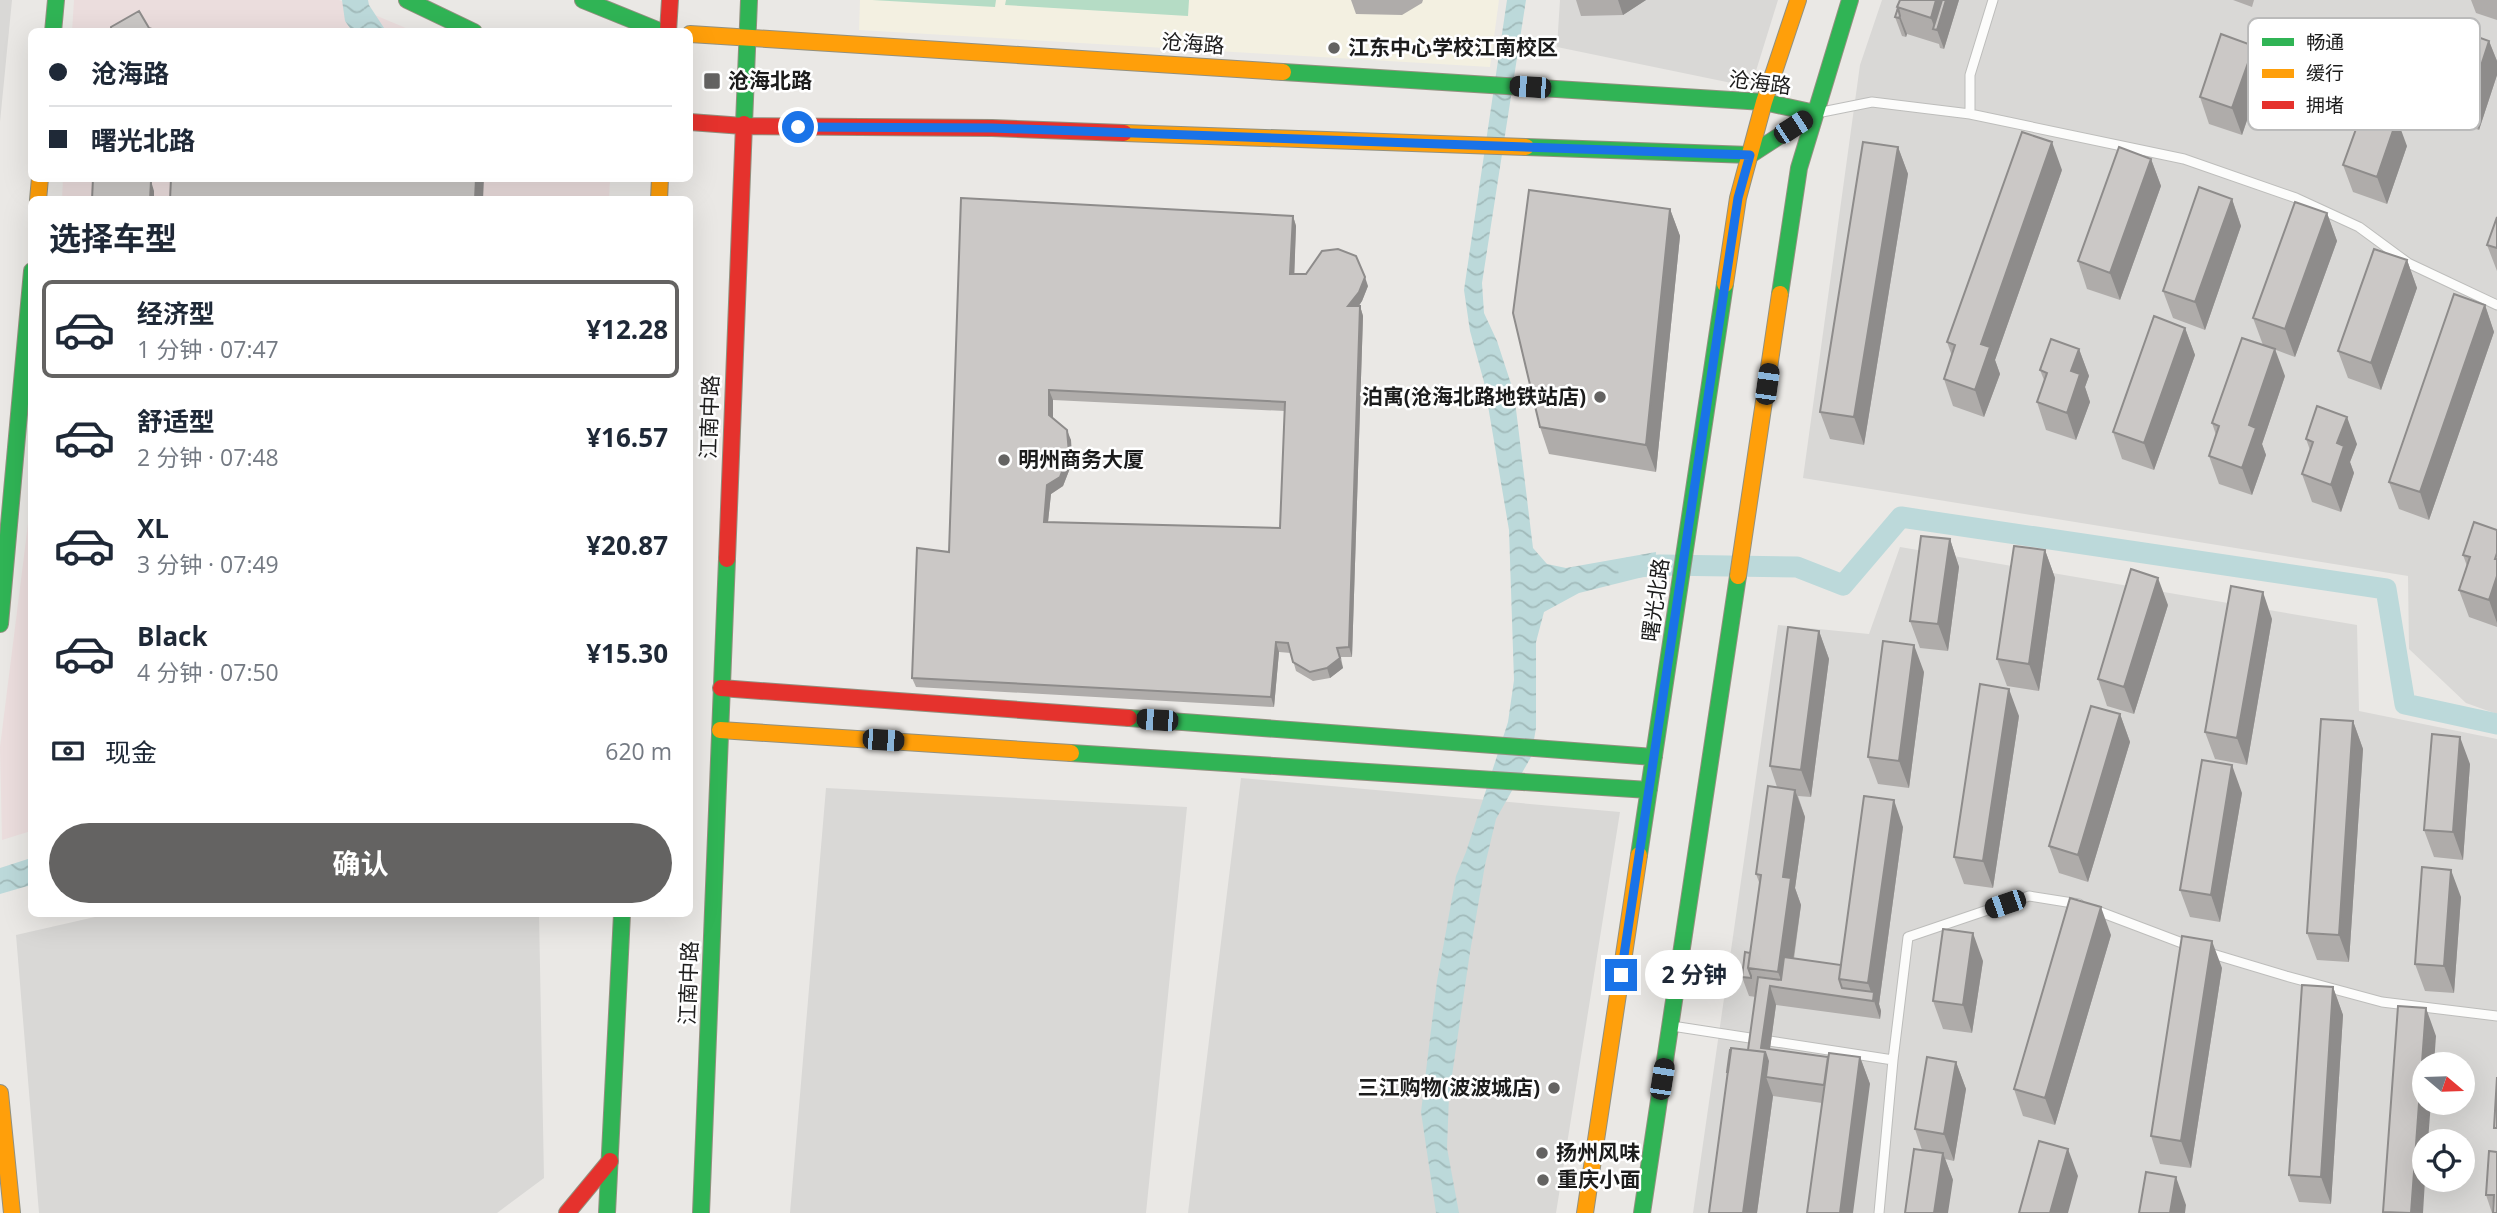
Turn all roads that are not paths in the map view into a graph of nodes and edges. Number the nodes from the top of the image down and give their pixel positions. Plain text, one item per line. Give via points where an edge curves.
1 (56, 0) edge
2 (407, 0) edge
3 (583, 0) edge
4 (670, 0) edge
5 (749, 0) edge
6 (1798, 0) edge
7 (1850, 0) edge
8 (1993, 0) edge
9 (53, 28) edge
10 (466, 28) edge
11 (652, 28) edge
12 (668, 28) edge
13 (693, 34) edge
14 (747, 36) junction
15 (1764, 102) junction
16 (1815, 113) junction
17 (1969, 114) junction
18 (693, 122) edge
19 (743, 126) junction
20 (1750, 155) junction
21 (2497, 305) edge
22 (28, 315) edge
23 (0, 624) edge
24 (721, 688) junction
25 (720, 730) junction
26 (1654, 757) junction
27 (1649, 790) junction
28 (622, 917) edge
29 (2497, 1016) edge
30 (1671, 1025) junction
31 (1893, 1060) junction
32 (0, 1093) edge
33 (610, 1161) junction
34 (12, 1213) edge
35 (567, 1213) edge
36 (607, 1213) edge
37 (701, 1213) edge
38 (1585, 1213) edge
39 (1642, 1213) edge
40 (1880, 1213) edge

1 - 9 street
2 - 10 street
3 - 11 street
4 - 12 street
5 - 14 street, 江南中路
6 - 15 street, 曙光北路
7 - 16 street
8 - 17 lane via 1970,75
13 - 14 street, 沧海路
14 - 15 street, 沧海路
14 - 19 street, 江南中路
15 - 16 street, 沧海路
15 - 20 street, 曙光北路
16 - 17 lane via 1872,102
16 - 20 street, 沧海路
16 - 30 street via 1799,168
17 - 21 lane via 2184,159 2296,198 2359,228 2408,263
18 - 19 street
19 - 20 street via 992,128
19 - 24 street, 江南中路
20 - 26 street, 曙光北路 via 1738,198
22 - 23 street
24 - 25 street, 江南中路
24 - 26 street
25 - 27 street
25 - 37 street, 江南中路
26 - 27 street, 曙光北路
27 - 38 street, 曙光北路
28 - 33 street
29 - 31 lane via 2382,1002 2192,947 2077,904 2029,896 1908,937
30 - 31 lane
30 - 39 street
31 - 40 lane
32 - 34 street
33 - 35 street
33 - 36 street

